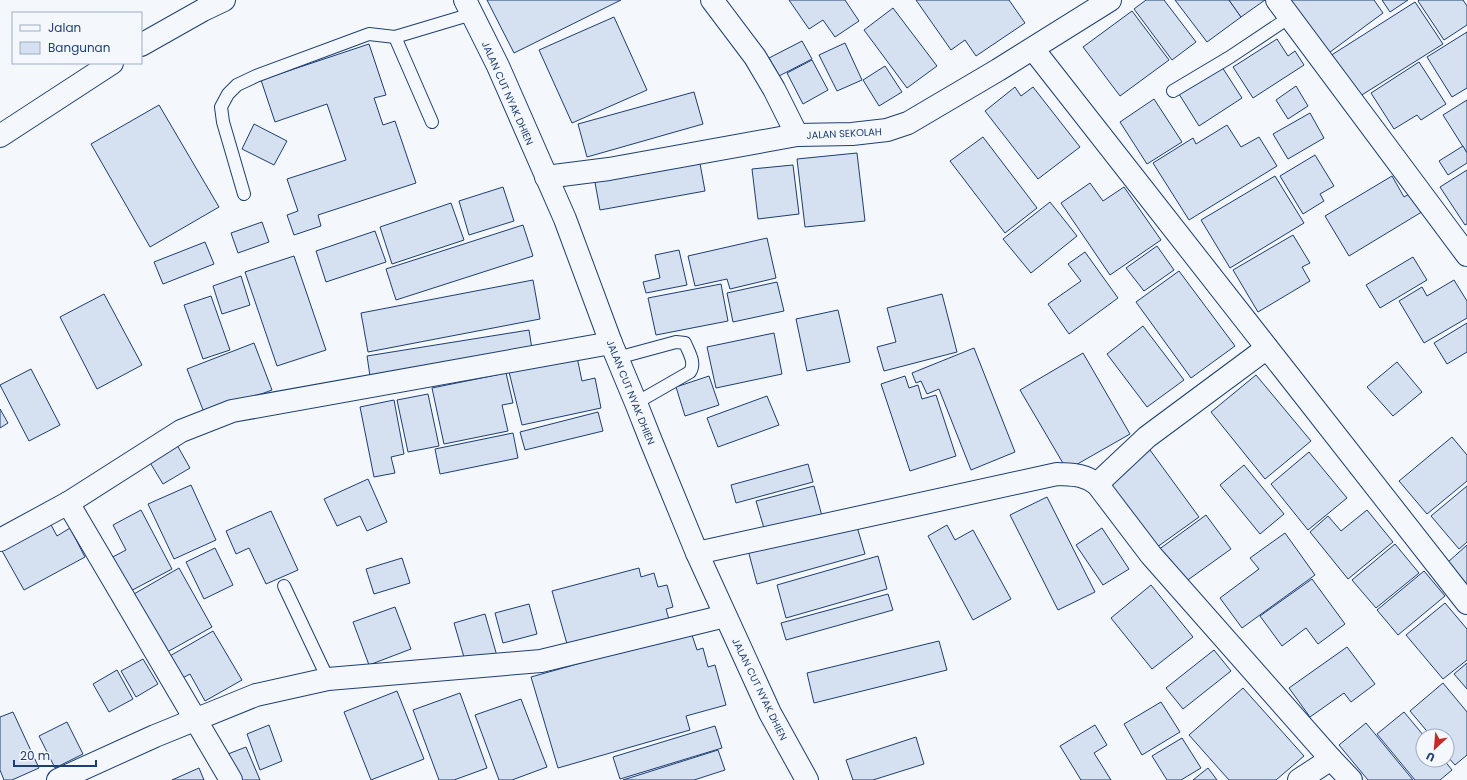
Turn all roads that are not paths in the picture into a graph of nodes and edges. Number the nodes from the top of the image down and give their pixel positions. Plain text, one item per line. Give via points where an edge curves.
1 (224, 0) edge
2 (712, 0) edge
3 (1110, 0) edge
4 (469, 7) edge
5 (1283, 8) edge
6 (395, 37) junction
7 (142, 44) edge
8 (1033, 49) junction
9 (110, 64) edge
10 (1173, 91) dead end
11 (432, 122) dead end
12 (796, 135) junction
13 (0, 136) edge
14 (546, 177) junction
15 (244, 194) dead end
16 (1467, 256) edge
17 (1267, 348) junction
18 (614, 350) junction
19 (636, 403) junction
20 (1097, 484) junction
21 (68, 503) junction
22 (0, 540) edge
23 (697, 553) junction
24 (284, 586) dead end
25 (1467, 603) edge
26 (725, 616) junction
27 (328, 679) junction
28 (195, 720) junction
29 (1331, 759) junction
30 (58, 780) edge
31 (231, 780) edge
32 (807, 780) edge
33 (1299, 780) edge
34 (1351, 780) edge

1 - 7 street
2 - 12 street via 755,57
3 - 8 street, JALAN SEKOLAH
4 - 6 lane
4 - 14 street, JALAN CUT NYAK DHIEN via 498,66
5 - 10 lane via 1230,57
5 - 16 street
6 - 11 lane
6 - 15 lane via 369,34 256,76 237,85 228,94 222,108 224,122
8 - 12 street, JALAN SEKOLAH via 908,123 887,130
8 - 17 street
9 - 13 street
12 - 14 street, JALAN SEKOLAH via 609,169
14 - 18 street, JALAN CUT NYAK DHIEN via 565,219
17 - 20 street via 1147,437
17 - 25 street
18 - 19 street, JALAN CUT NYAK DHIEN
18 - 19 lane via 676,342 685,344 693,362 690,372
18 - 21 street via 232,411 181,431
19 - 23 street, JALAN CUT NYAK DHIEN
20 - 23 street via 1079,475 1057,474
20 - 29 street via 1151,556
21 - 22 street
21 - 28 street
23 - 26 street, JALAN CUT NYAK DHIEN
24 - 27 lane
26 - 27 street via 541,661
26 - 32 street, JALAN CUT NYAK DHIEN via 770,713
27 - 28 street via 256,696
28 - 30 street
28 - 31 street
29 - 33 street
29 - 34 street

